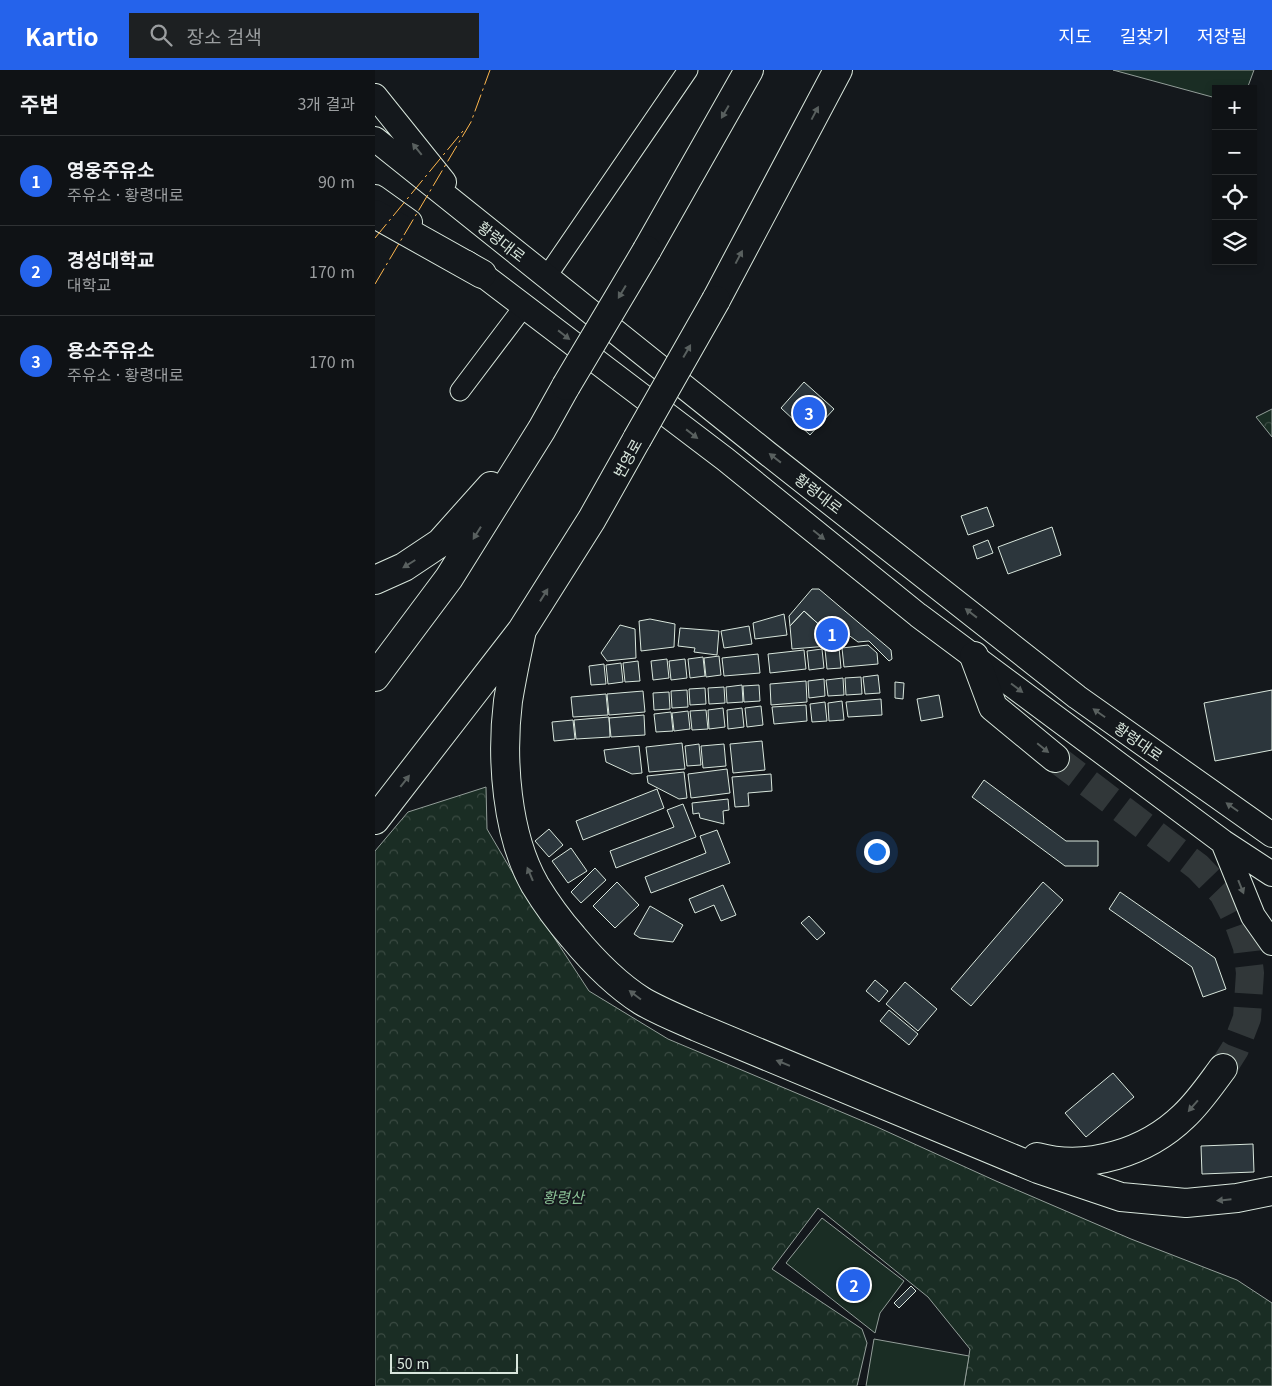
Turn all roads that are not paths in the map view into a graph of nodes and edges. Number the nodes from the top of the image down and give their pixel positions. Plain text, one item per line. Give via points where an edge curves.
1 (688, 70) edge
2 (749, 70) edge
3 (838, 70) edge
4 (375, 96) edge
5 (375, 139) edge
6 (375, 197) edge
7 (375, 214) edge
8 (470, 215) junction
9 (482, 274) junction
10 (547, 276) junction
11 (525, 305) junction
12 (460, 391) dead end
13 (542, 429) junction
14 (375, 580) edge
15 (522, 630) junction
16 (974, 656) junction
17 (375, 677) edge
18 (1055, 758) tunnel mouth
19 (375, 820) edge
20 (1272, 835) edge
21 (1223, 842) junction
22 (1272, 874) edge
23 (1272, 943) edge
24 (1223, 1068) tunnel mouth
25 (823, 1080) junction
26 (1272, 1191) edge

1 - 10 street
2 -> 13 highway, bridge
15 -> 3 highway, 번영로, bridge via 592,519 716,300
8 -> 4 main road
5 - 8 main road, 황령대로
6 - 9 main road, 황령대로
7 - 9 highway
8 - 10 main road, 황령대로
9 - 11 main road, 황령대로
20 -> 10 main road, 황령대로 via 1077,697
11 - 12 street
11 -> 16 main road, 황령대로
13 -> 14 highway via 440,543 404,568
13 -> 17 highway via 449,578
19 -> 15 highway, 번영로
25 -> 15 highway via 643,1001 605,973 563,925 535,884 512,820 506,782 508,702
16 -> 18 highway via 993,707
16 -> 21 main road, 황령대로
21 - 22 main road, 황령대로
21 -> 23 main road via 1253,916
24 -> 25 highway via 1184,1116 1164,1132 1125,1153 1077,1161 1051,1161 1027,1155 906,1107
26 -> 25 highway via 1186,1204 1121,1197 1038,1169

